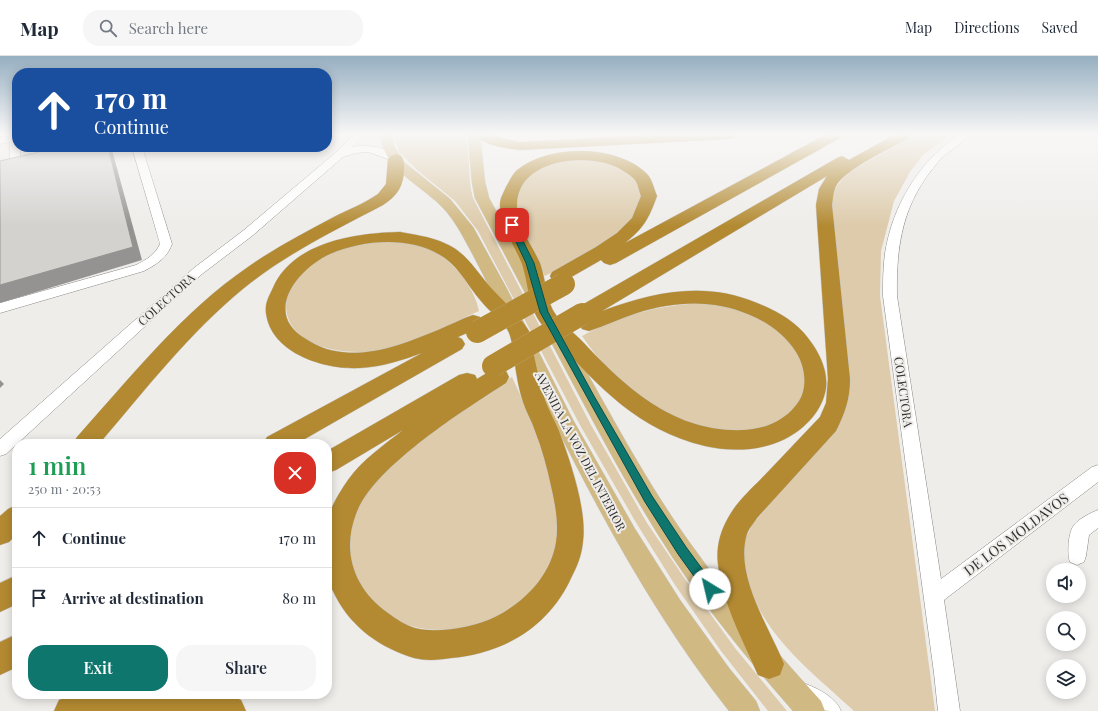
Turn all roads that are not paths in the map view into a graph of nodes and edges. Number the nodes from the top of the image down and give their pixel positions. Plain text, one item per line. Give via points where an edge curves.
1 (143, 166) edge
2 (327, 166) edge
3 (395, 166) edge
4 (403, 166) edge
5 (477, 166) edge
6 (534, 166) edge
7 (626, 166) edge
8 (777, 166) edge
9 (838, 166) edge
10 (851, 166) edge
11 (929, 166) edge
12 (561, 280) junction
13 (0, 308) edge
14 (586, 319) junction
15 (531, 322) junction
16 (475, 327) junction
17 (495, 372) junction
18 (90, 439) edge
19 (284, 439) edge
20 (0, 449) edge
21 (332, 460) edge
22 (1098, 472) edge
23 (1098, 518) edge
24 (12, 522) edge
25 (0, 533) edge
26 (1077, 556) dead end
27 (12, 592) edge
28 (934, 596) junction
29 (0, 598) edge
30 (12, 652) edge
31 (0, 660) edge
32 (776, 672) junction
33 (945, 673) junction
34 (70, 711) edge
35 (230, 711) edge
36 (746, 711) edge
37 (811, 711) edge
38 (830, 711) edge
39 (949, 711) edge
40 (956, 711) edge

1 - 13 street via 166,244 164,251 151,263 140,268
2 - 20 street, COLECTORA via 248,233 198,271
3 - 18 highway via 396,180 390,192 377,202 289,249 238,284 196,321
4 - 15 main road, AVENIDA LA VOZ DEL INTERIOR via 447,204
5 - 15 main road, AVENIDA LA VOZ DEL INTERIOR via 477,183 482,198
6 - 15 highway via 518,178 510,195 509,215 515,234 530,263
7 - 12 highway via 637,172 646,182 650,192 646,208 639,220 625,234
8 - 12 highway
9 - 14 highway
10 - 32 highway via 840,172 830,183 824,205 838,402 828,424 739,522 731,546 734,580 742,604
11 - 28 street, COLECTORA via 913,186 899,218 891,254 890,296
12 - 15 highway, bridge
14 - 15 highway, bridge
14 - 15 highway via 671,298 716,297 742,304 761,311 778,322 805,349 814,369 812,399 798,418 788,426 777,433 762,437 731,441 684,432 658,419 617,390
15 - 16 highway, bridge
15 - 16 highway via 479,287 456,257 447,250 425,240 400,236 360,239 316,254 292,273 284,283 276,304 278,323 289,339 310,352 340,359 357,360 393,355
15 - 17 highway, bridge
15 - 17 highway via 532,395 547,432 565,495 570,527 570,541 561,572 540,602 512,625 476,640 456,644 414,642 381,628 355,604 346,590 337,560 336,544 341,517 357,487 384,460
15 - 32 main road, AVENIDA LA VOZ DEL INTERIOR via 617,447 665,526 706,584
15 - 36 main road, AVENIDA LA VOZ DEL INTERIOR via 590,470 641,559 690,636
16 - 19 highway
17 - 21 highway
22 - 28 street, DE LOS MOLDAVOS
23 - 26 street via 1080,531
24 - 25 highway
27 - 29 highway
28 - 33 street, COLECTORA
30 - 31 highway
32 - 37 main road, AVENIDA LA VOZ DEL INTERIOR
32 - 38 street
33 - 39 street, COLECTORA
33 - 40 street, COLECTORA
34 - 35 highway via 151,699 204,704

